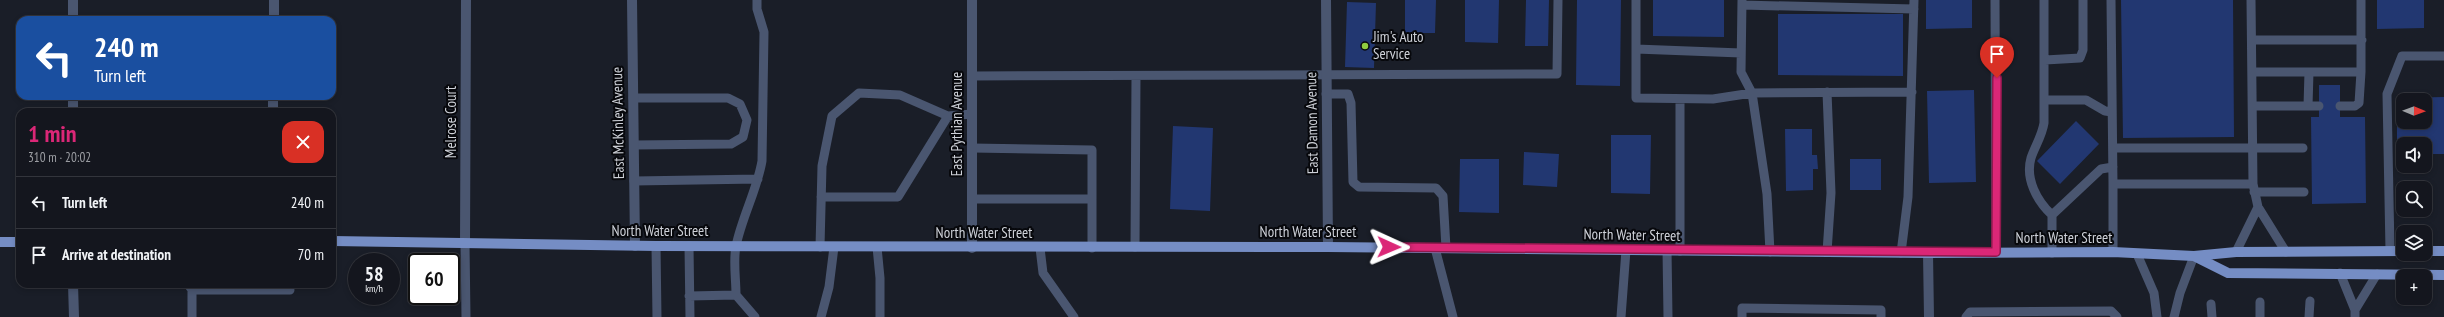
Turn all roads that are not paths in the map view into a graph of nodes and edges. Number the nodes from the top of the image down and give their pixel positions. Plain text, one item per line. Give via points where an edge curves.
1 (73, 0) edge
2 (274, 0) edge
3 (466, 0) edge
4 (632, 0) edge
5 (757, 0) edge
6 (972, 0) edge
7 (1326, 0) edge
8 (1558, 0) edge
9 (1636, 0) edge
10 (1995, 0) edge
11 (2044, 0) edge
12 (2083, 0) edge
13 (2110, 0) edge
14 (2252, 0) edge
15 (2361, 0) edge
16 (1742, 2) edge
17 (1914, 4) edge
18 (73, 16) edge
19 (274, 16) edge
20 (2252, 40) junction
21 (2362, 40) junction
22 (1636, 49) junction
23 (1741, 53) junction
24 (2444, 56) edge
25 (2044, 60) junction
26 (2252, 72) junction
27 (2309, 72) junction
28 (2361, 72) junction
29 (1326, 75) junction
30 (972, 76) junction
31 (1136, 76) junction
32 (1827, 92) junction
33 (1912, 92) junction
34 (1752, 93) junction
35 (1326, 94) junction
36 (633, 98) junction
37 (1680, 99) junction
38 (2044, 100) junction
39 (2252, 106) junction
40 (2308, 106) junction
41 (2319, 106) dead end
42 (2340, 106) dead end
43 (2112, 112) junction
44 (972, 114) junction
45 (948, 116) junction
46 (747, 120) junction
47 (763, 121) junction
48 (634, 145) junction
49 (2253, 147) junction
50 (972, 148) junction
51 (2113, 148) junction
52 (2303, 148) dead end
53 (2113, 167) junction
54 (758, 179) junction
55 (634, 181) junction
56 (2113, 184) junction
57 (2253, 188) junction
58 (2304, 192) dead end
59 (821, 197) junction
60 (972, 199) junction
61 (1092, 199) junction
62 (2258, 207) junction
63 (2052, 215) junction
64 (336, 241) edge
65 (0, 242) edge
66 (16, 242) edge
67 (465, 244) junction
68 (635, 246) junction
69 (656, 246) junction
70 (689, 246) junction
71 (736, 246) junction
72 (1328, 246) junction
73 (820, 247) junction
74 (834, 247) junction
75 (1135, 247) junction
76 (877, 248) junction
77 (972, 248) junction
78 (1040, 248) junction
79 (1092, 248) junction
80 (1440, 248) junction
81 (1626, 250) junction
82 (1667, 250) junction
83 (1680, 250) junction
84 (2390, 251) junction
85 (2396, 251) edge
86 (2432, 251) edge
87 (2444, 251) edge
88 (1770, 252) junction
89 (1826, 252) junction
90 (1996, 252) junction
91 (2113, 252) junction
92 (2236, 252) junction
93 (2286, 252) junction
94 (1901, 253) junction
95 (1928, 253) junction
96 (2052, 253) junction
97 (2137, 254) junction
98 (2194, 256) junction
99 (2340, 274) junction
100 (2377, 274) junction
101 (2444, 274) edge
102 (73, 288) edge
103 (190, 288) edge
104 (235, 288) edge
105 (290, 290) dead end
106 (736, 295) junction
107 (689, 296) junction
108 (2310, 301) dead end
109 (2260, 302) dead end
110 (2211, 304) dead end
111 (2355, 314) edge
112 (74, 317) edge
113 (192, 317) edge
114 (466, 317) edge
115 (657, 317) edge
116 (690, 317) edge
117 (755, 317) edge
118 (821, 317) edge
119 (880, 317) edge
120 (1074, 317) edge
121 (1453, 317) edge
122 (1621, 317) edge
123 (1668, 317) edge
124 (1742, 317) edge
125 (1881, 317) edge
126 (1929, 317) edge
127 (1966, 317) edge
128 (2117, 317) edge
129 (2157, 317) edge
130 (2174, 317) edge
131 (2212, 317) edge
132 (2260, 317) edge
133 (2309, 317) edge

1 - 18 street
2 - 19 street
3 - 67 street, Melrose Court
4 - 36 street, East McKinley Avenue
5 - 47 lane via 764,32
6 - 30 street, East Pythian Avenue
7 - 29 street, East Damon Avenue
8 - 29 lane via 1557,74
9 - 22 lane
10 - 90 lane
11 - 25 lane
12 - 25 lane via 2083,50 2080,58
13 - 43 lane
14 - 20 lane
15 - 21 lane
16 - 17 lane
16 - 23 lane
17 - 33 lane
20 - 21 lane
20 - 26 lane
21 - 28 lane
22 - 23 lane
22 - 37 lane via 1636,98
23 - 34 lane via 1741,72
24 - 84 lane via 2402,56 2387,94
25 - 38 lane
26 - 27 lane
26 - 39 lane
27 - 28 lane
27 - 40 lane
28 - 42 lane via 2359,103 2355,106
29 - 31 lane
29 - 35 street, East Damon Avenue
30 - 31 lane
30 - 44 street, East Pythian Avenue
31 - 75 lane
32 - 33 lane
32 - 34 lane
32 - 89 lane via 1831,194
33 - 94 lane via 1908,197
34 - 37 lane via 1713,99
34 - 88 lane via 1767,194
35 - 72 street, East Damon Avenue
35 - 80 lane via 1348,94 1352,103 1353,182 1359,187 1436,188 1443,196
36 - 46 lane via 728,98 740,104
36 - 48 street, East McKinley Avenue
37 - 83 lane
38 - 43 lane via 2086,100 2105,112
38 - 63 lane via 2042,136 2031,158 2031,180 2043,206
39 - 40 lane
39 - 49 lane
40 - 41 lane
43 - 51 lane
44 - 45 lane
44 - 50 street, East Pythian Avenue
45 - 59 lane via 898,197
45 - 59 lane via 900,95 859,93 832,116 822,166
46 - 47 lane
46 - 48 lane via 743,137 731,144
47 - 54 lane via 762,161
48 - 55 street, East McKinley Avenue
49 - 51 lane
49 - 52 lane
49 - 57 lane
50 - 60 street, East Pythian Avenue
50 - 61 lane via 1092,150
51 - 53 lane
53 - 56 lane
53 - 63 lane via 2101,169
54 - 55 lane
54 - 71 lane
55 - 68 street, East McKinley Avenue
56 - 57 lane
56 - 91 lane
57 - 58 lane
57 - 62 lane
59 - 73 lane
60 - 61 lane
60 - 77 street, East Pythian Avenue
61 - 79 lane
62 - 92 lane
62 - 93 lane
63 - 96 lane
64 - 67 main road, North Water Street
65 - 66 main road
67 - 68 main road, North Water Street
67 - 114 lane
68 - 69 main road, North Water Street
69 - 70 main road, North Water Street
69 - 115 lane
70 - 71 main road, North Water Street
70 - 107 lane
71 - 73 main road, North Water Street
71 - 106 lane
72 - 75 main road, North Water Street
72 - 80 main road, North Water Street
73 - 74 main road, North Water Street
74 - 76 main road, North Water Street
74 - 118 lane via 829,287
75 - 79 main road, North Water Street
76 - 77 main road, North Water Street
76 - 119 lane
77 - 78 main road, North Water Street
78 - 79 main road, North Water Street
78 - 120 lane via 1043,273
80 - 81 main road, North Water Street
80 - 121 lane
81 - 82 main road, North Water Street
81 - 122 lane
82 - 83 main road, North Water Street
82 - 123 lane
83 - 88 main road, North Water Street
84 - 85 main road, North Water Street
84 - 93 main road, North Water Street
86 - 87 main road
88 - 89 main road, North Water Street
89 - 94 main road, North Water Street
90 - 95 main road, North Water Street
90 - 96 main road, North Water Street
91 - 96 main road, North Water Street
91 - 97 main road, North Water Street
92 - 93 main road, North Water Street
92 - 98 main road, North Water Street
94 - 95 main road, North Water Street
95 - 126 street
97 - 98 main road, North Water Street
97 - 129 lane via 2154,293
98 - 99 main road via 2228,273
98 - 130 lane
99 - 100 main road
99 - 111 lane
100 - 101 main road
100 - 111 lane
102 - 112 street
103 - 113 lane
104 - 105 lane
106 - 107 lane
106 - 117 lane
107 - 116 lane
108 - 133 lane
109 - 132 lane
110 - 131 lane
124 - 125 lane via 1742,308 1881,310
127 - 128 lane via 1970,312 2111,311

